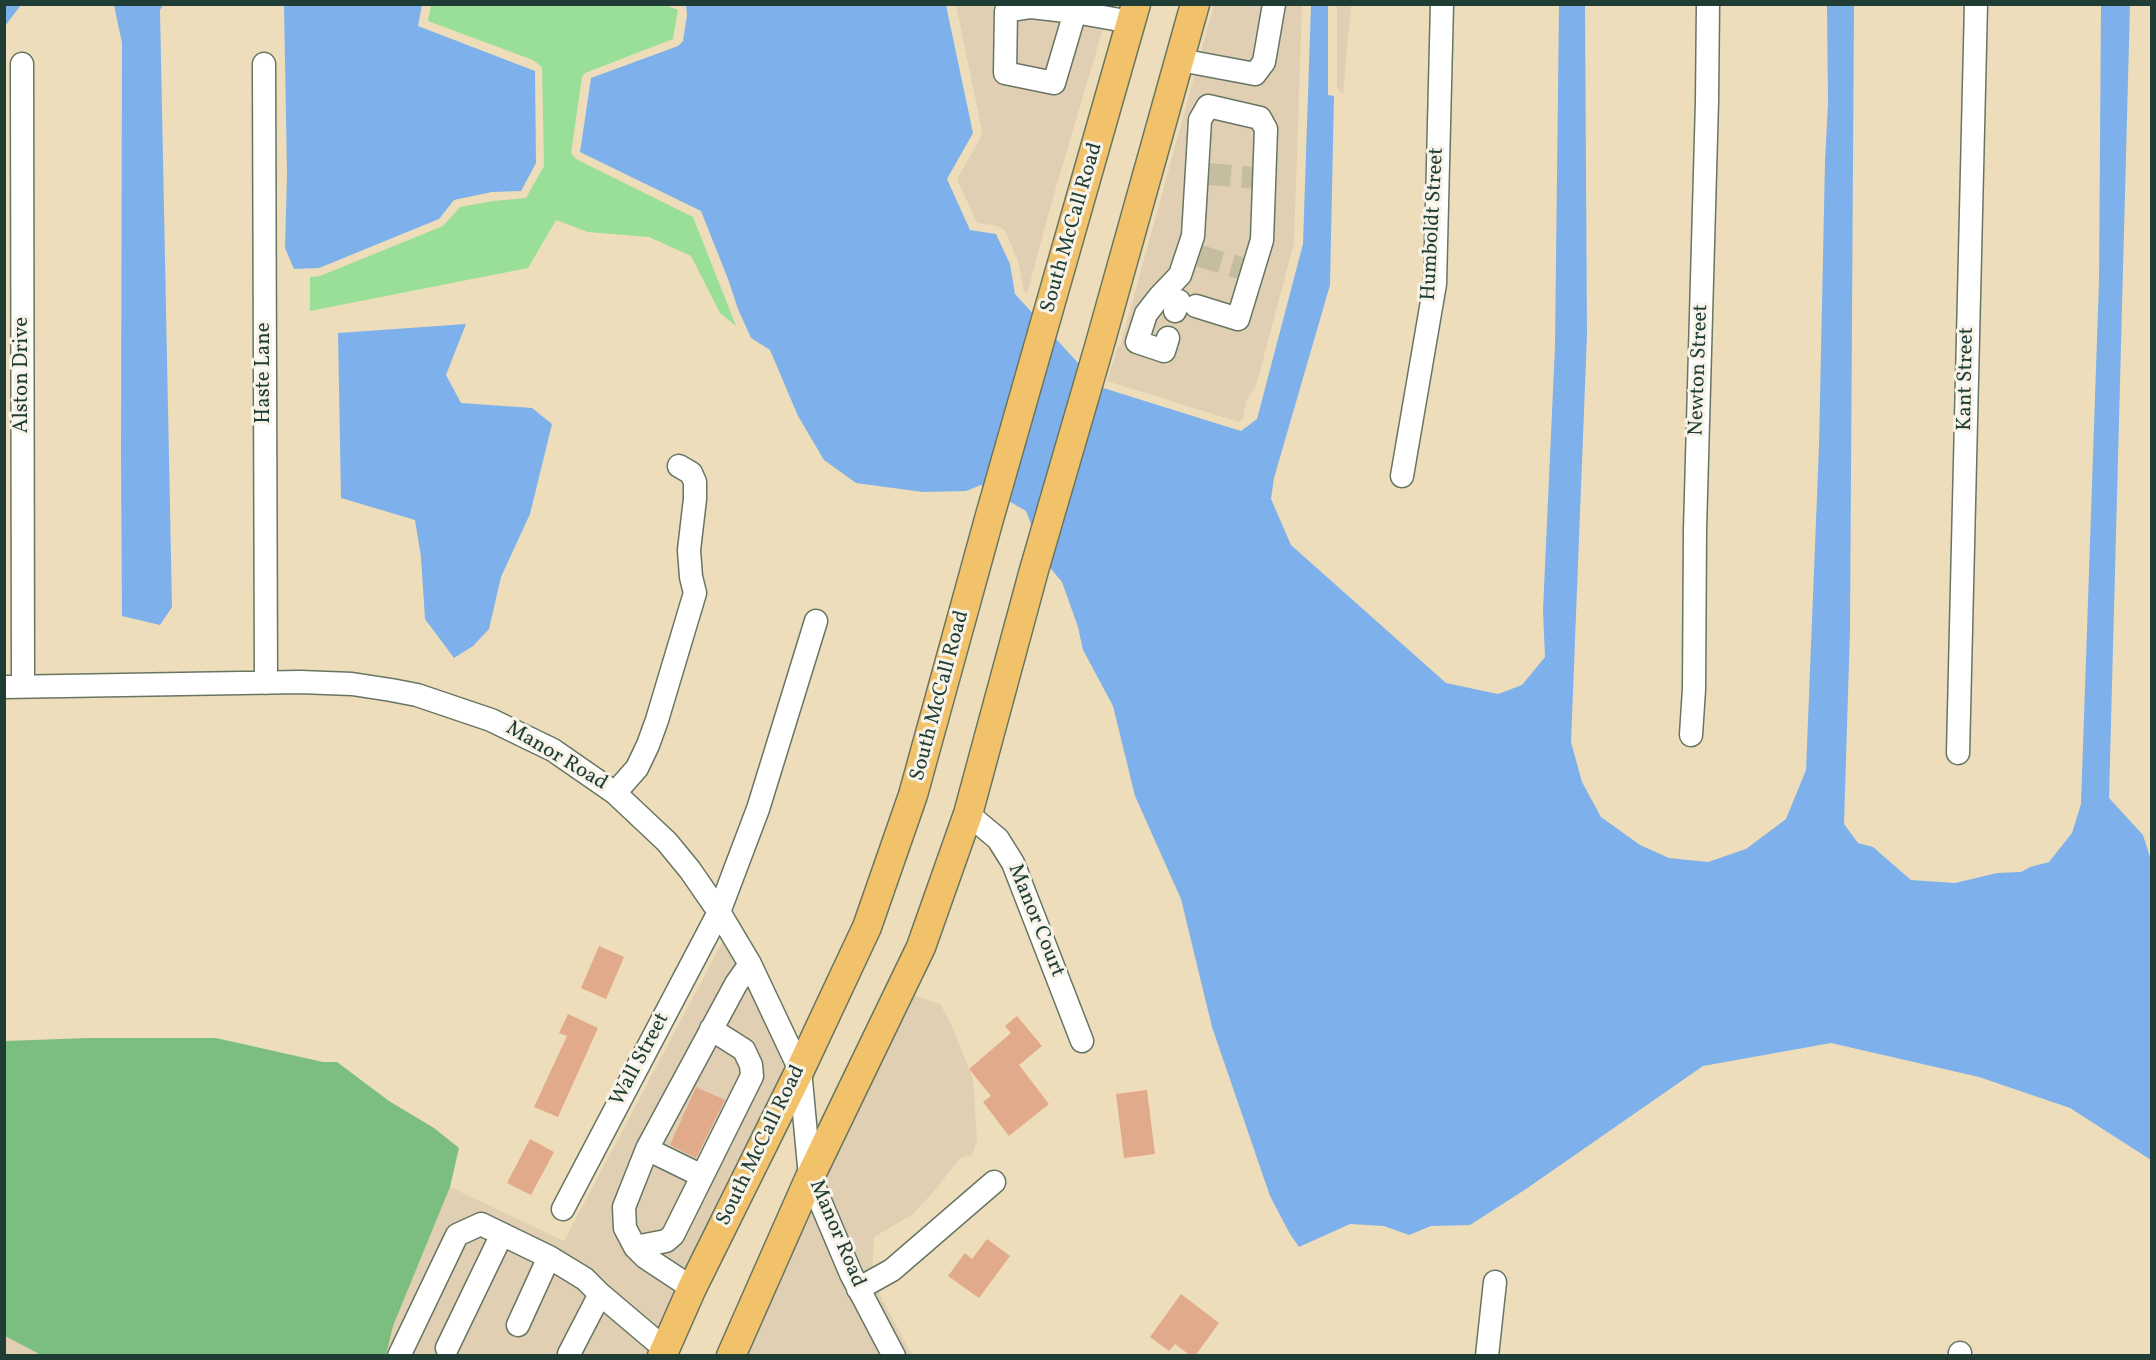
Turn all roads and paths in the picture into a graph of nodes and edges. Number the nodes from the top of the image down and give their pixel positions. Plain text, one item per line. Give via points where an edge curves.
1 (1195, 4) edge
2 (1274, 4) edge
3 (1442, 4) edge
4 (1708, 4) edge
5 (1976, 4) edge
6 (1031, 6) edge
7 (1006, 8) edge
8 (1076, 8) edge
9 (1133, 13) edge
10 (1180, 60) junction
11 (22, 64) dead end
12 (264, 64) dead end
13 (1165, 109) junction
14 (1200, 120) junction
15 (1179, 304) junction
16 (1168, 338) dead end
17 (679, 466) dead end
18 (1402, 476) dead end
19 (816, 621) dead end
20 (266, 683) junction
21 (14, 686) edge
22 (1691, 735) dead end
23 (1958, 753) dead end
24 (615, 793) junction
25 (968, 814) junction
26 (719, 912) junction
27 (750, 964) junction
28 (711, 1029) junction
29 (1082, 1041) dead end
30 (800, 1070) junction
31 (647, 1149) junction
32 (702, 1176) junction
33 (810, 1177) junction
34 (994, 1182) dead end
35 (563, 1209) dead end
36 (502, 1234) junction
37 (635, 1247) junction
38 (549, 1257) junction
39 (1495, 1282) dead end
40 (692, 1288) junction
41 (858, 1289) junction
42 (600, 1294) junction
43 (519, 1325) dead end
44 (447, 1348) dead end
45 (663, 1352) edge
46 (569, 1354) dead end
47 (399, 1356) edge
48 (731, 1356) edge
49 (894, 1356) edge
50 (1487, 1356) edge

1 - 10 main road
2 - 10 street via 1264,62 1255,74
3 - 18 street, Humboldt Street via 1435,284
4 - 22 street, Newton Street
5 - 23 street, Kant Street
6 - 7 street
6 - 8 street
7 - 8 street via 1005,73 1054,83
8 - 9 street
9 - 30 main road, South McCall Road via 913,795 867,927
10 - 13 main road
11 - 21 street, Alston Drive
12 - 20 street, Haste Lane
13 - 14 street
13 - 25 main road
14 - 15 street via 1203,174 1193,236 1194,255 1180,275
14 - 15 street via 1208,105 1260,118 1266,129 1260,178 1262,240 1248,271 1238,319
15 - 16 street via 1146,314 1137,342 1164,351
17 - 24 street via 691,473 695,482 689,550 695,593 651,736 637,768
19 - 26 street, Wall Street via 758,809
20 - 21 street, Manor Road
20 - 24 street, Manor Road via 352,684 417,695 467,710 539,742
24 - 26 street, Manor Road via 667,842
25 - 29 street, Manor Court via 998,839 1013,863
25 - 33 main road via 921,947
26 - 27 street, Manor Road
26 - 35 street, Wall Street
27 - 28 street
27 - 30 street, Manor Road
28 - 31 street
28 - 32 street via 744,1050 752,1076
30 - 33 street, Manor Road
30 - 40 main road, South McCall Road
31 - 32 street
31 - 37 street via 624,1207 625,1228
32 - 37 street via 673,1234 666,1241
33 - 41 street, Manor Road
33 - 48 main road
34 - 41 street via 892,1270
36 - 38 street
36 - 44 street
36 - 47 street via 481,1224 457,1234
37 - 40 street
38 - 42 street via 585,1279
38 - 43 street
39 - 50 street
40 - 45 main road, South McCall Road
41 - 49 street, Manor Road
42 - 45 street
42 - 46 street

